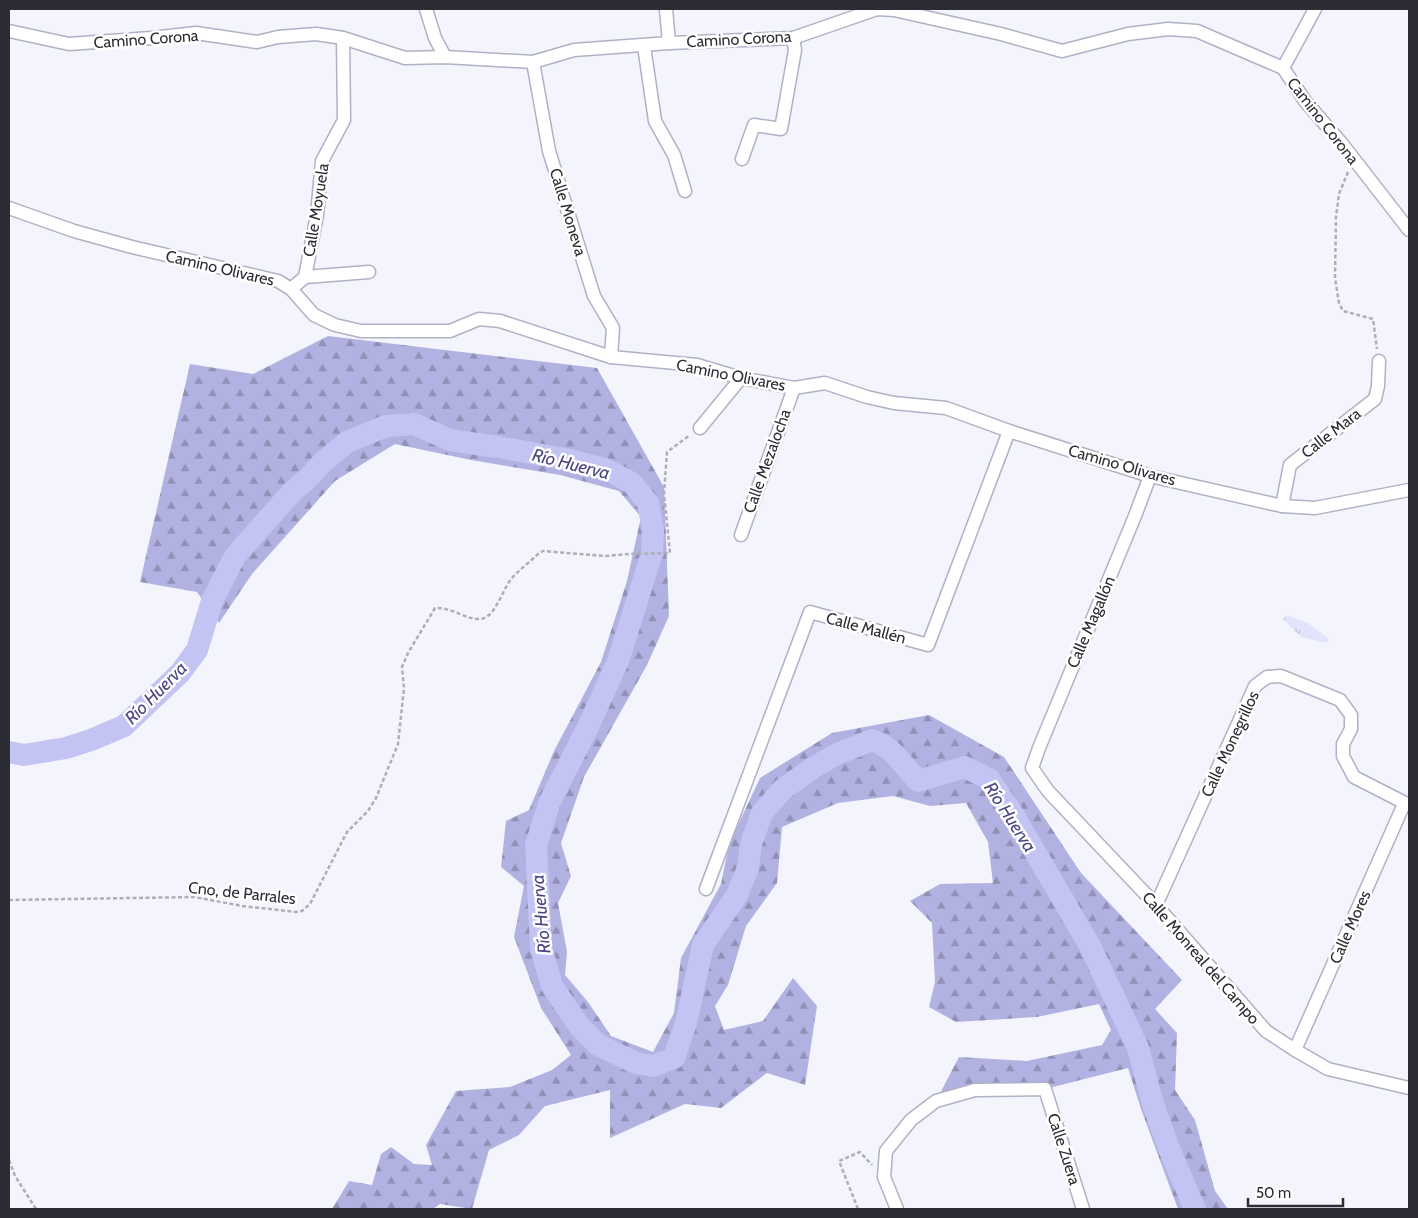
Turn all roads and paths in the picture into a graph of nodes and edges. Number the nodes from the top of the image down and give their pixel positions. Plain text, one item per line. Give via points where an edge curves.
1 (426, 9) edge
2 (666, 9) edge
3 (1315, 9) edge
4 (9, 31) edge
5 (343, 38) junction
6 (793, 38) junction
7 (669, 43) junction
8 (644, 46) junction
9 (445, 58) junction
10 (532, 62) junction
11 (1283, 68) junction
12 (742, 159) dead end
13 (1353, 159) junction
14 (685, 191) dead end
15 (9, 208) edge
16 (1409, 230) edge
17 (368, 272) dead end
18 (305, 277) junction
19 (291, 289) junction
20 (611, 358) junction
21 (1379, 361) joint
22 (741, 378) junction
23 (794, 388) junction
24 (700, 428) joint
25 (1009, 431) junction
26 (1150, 476) junction
27 (1409, 490) edge
28 (1282, 506) junction
29 (741, 534) dead end
30 (1032, 768) joint
31 (1407, 804) edge
32 (706, 889) dead end
33 (9, 900) edge
34 (1156, 905) junction
35 (1295, 1050) junction
36 (1409, 1088) edge
37 (9, 1160) edge
38 (884, 1178) junction
39 (36, 1209) edge
40 (858, 1209) edge
41 (897, 1209) edge
42 (1083, 1209) edge

1 - 9 street
2 - 7 street
3 - 11 street
4 - 5 street, Camino Corona via 69,44 196,33 257,42 316,34
5 - 9 street, Camino Corona via 404,58
5 - 18 street, Calle Moyuela via 344,120 322,161 317,215
6 - 7 street, Camino Corona
6 - 11 street, Camino Corona via 885,9 1062,51 1128,34 1168,29 1197,32
6 - 12 street via 795,50 781,129 754,125
7 - 8 street, Camino Corona
8 - 10 street, Camino Corona via 574,50
8 - 14 street via 656,121 674,155
9 - 10 street, Camino Corona
10 - 20 street, Calle Moneva via 549,151 594,296 613,328
11 - 13 street, Camino Corona via 1305,101
13 - 16 street, Camino Corona
13 - 21 path via 1339,194 1335,278 1343,311 1373,319
15 - 19 street, Camino Olivares via 74,231 278,281
17 - 18 street
18 - 19 street, Calle Moyuela
19 - 20 street, Camino Olivares via 314,315 335,325 361,331 450,331 479,319 500,321
20 - 22 street, Camino Olivares via 697,365
21 - 28 street, Calle Mara via 1375,399 1290,465
22 - 23 street, Camino Olivares
22 - 24 street
23 - 25 street, Camino Olivares via 825,383 894,403 946,408
23 - 29 street, Calle Mezalocha
24 - 33 path, Cno, de Parrales via 666,452 664,492 670,553 605,556 543,551 512,578 488,617 478,619 443,607 435,608 402,668 404,688 398,744 376,798 347,832 310,904 302,911 286,912 195,897
25 - 26 street, Camino Olivares
25 - 32 street, Calle Mallén via 928,645 810,612
26 - 28 street, Camino Olivares
26 - 30 street, Calle Magallón
27 - 28 street, Camino Olivares via 1315,508
30 - 34 street, Calle Monreal del Campo via 1048,791
31 - 34 street, Calle Monegrillos via 1354,777 1343,756 1343,744 1351,729 1351,715 1340,700 1281,676 1267,677 1255,686
31 - 35 street, Calle Mores
34 - 35 street, Calle Monreal del Campo via 1266,1031
35 - 36 street, Calle Monreal del Campo via 1328,1069
37 - 39 path
38 - 40 path via 860,1152 839,1162
38 - 41 street
38 - 42 street, Calle Zuera via 886,1151 911,1120 936,1101 975,1090 1045,1089

